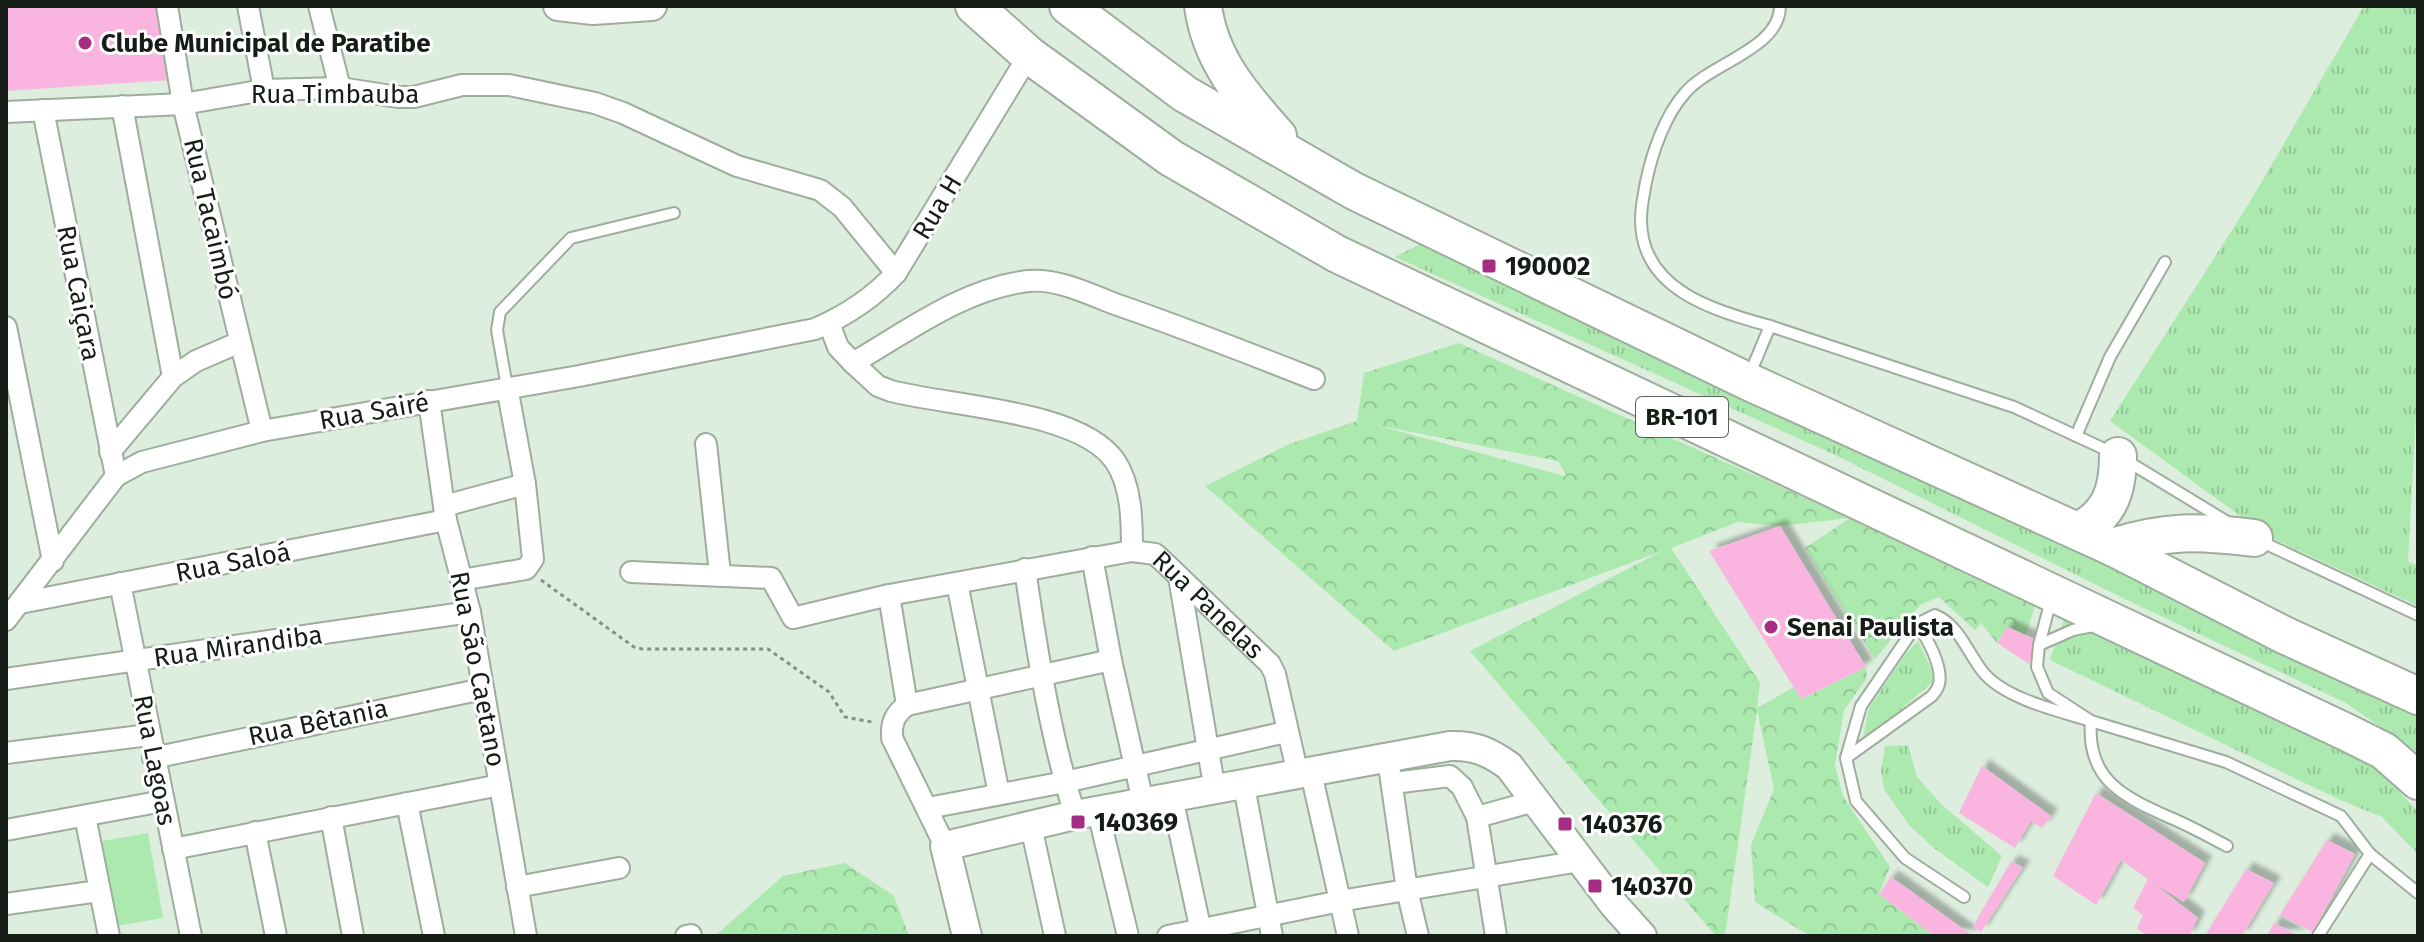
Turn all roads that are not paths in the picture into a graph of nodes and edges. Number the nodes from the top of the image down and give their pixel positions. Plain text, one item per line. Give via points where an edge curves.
1 (167, 6) edge
2 (248, 6) edge
3 (319, 6) edge
4 (558, 6) edge
5 (652, 6) edge
6 (974, 6) edge
7 (1068, 6) edge
8 (1203, 6) edge
9 (1780, 6) edge
10 (1029, 55) junction
11 (340, 88) junction
12 (264, 90) junction
13 (183, 104) junction
14 (122, 106) junction
15 (43, 110) junction
16 (6, 112) edge
17 (1300, 161) junction
18 (674, 213) dead end
19 (2165, 262) dead end
20 (896, 273) junction
21 (822, 326) junction
22 (1770, 326) junction
23 (6, 327) edge
24 (240, 342) junction
25 (853, 363) junction
26 (173, 377) junction
27 (1314, 379) dead end
28 (1747, 381) junction
29 (507, 387) junction
30 (429, 401) junction
31 (262, 431) junction
32 (2076, 436) junction
33 (706, 444) dead end
34 (110, 452) junction
35 (2118, 456) junction
36 (116, 476) junction
37 (525, 484) junction
38 (445, 513) junction
39 (2078, 531) junction
40 (2254, 538) junction
41 (2112, 547) junction
42 (1132, 551) junction
43 (1092, 557) junction
44 (53, 561) junction
45 (1025, 569) junction
46 (631, 572) dead end
47 (720, 574) junction
48 (1179, 577) junction
49 (461, 580) junction
50 (120, 583) junction
51 (957, 583) junction
52 (2053, 593) junction
53 (889, 595) junction
54 (20, 603) junction
55 (470, 612) junction
56 (2418, 615) edge
57 (6, 620) edge
58 (1917, 624) junction
59 (2119, 624) junction
60 (2039, 645) junction
61 (136, 660) junction
62 (1111, 660) junction
63 (1041, 676) junction
64 (6, 679) edge
65 (483, 689) junction
66 (976, 690) junction
67 (2418, 696) edge
68 (907, 705) junction
69 (2091, 721) junction
70 (1286, 732) junction
71 (149, 735) junction
72 (1207, 749) junction
73 (6, 753) edge
74 (153, 758) junction
75 (1846, 758) junction
76 (1134, 764) junction
77 (1391, 771) junction
78 (1304, 774) junction
79 (2418, 781) edge
80 (1065, 782) junction
81 (500, 785) junction
82 (1244, 786) junction
83 (1215, 791) junction
84 (999, 794) junction
85 (1172, 797) junction
86 (163, 801) junction
87 (1535, 801) junction
88 (1143, 802) junction
89 (407, 803) junction
90 (928, 808) junction
91 (1087, 813) junction
92 (85, 816) junction
93 (331, 817) junction
94 (1477, 817) junction
95 (1031, 826) junction
96 (6, 830) edge
97 (255, 832) junction
98 (945, 846) junction
99 (2227, 846) dead end
100 (173, 849) junction
101 (2370, 854) junction
102 (1580, 861) junction
103 (619, 868) dead end
104 (1486, 876) junction
105 (517, 887) junction
106 (1407, 890) junction
107 (99, 891) junction
108 (2418, 893) edge
109 (1964, 897) dead end
110 (1340, 901) junction
111 (6, 904) edge
112 (1269, 926) edge
113 (1201, 934) edge
114 (109, 936) edge
115 (191, 936) edge
116 (276, 936) edge
117 (353, 936) edge
118 (434, 936) edge
119 (526, 936) edge
120 (967, 936) edge
121 (1055, 936) edge
122 (1128, 936) edge
123 (1168, 936) edge
124 (1348, 936) edge
125 (1418, 936) edge
126 (1496, 936) edge
127 (1642, 936) edge
128 (2318, 936) edge

1 - 13 street, Rua Tacaimbó
2 - 12 street
3 - 11 street
4 - 5 street
6 - 10 highway, BR-101
7 - 17 highway, BR-101 via 1185,94
8 - 17 highway via 1211,44 1224,70
9 - 22 lane via 1767,38 1683,95 1650,163 1640,215 1646,252 1670,286 1703,304
10 - 20 street, Rua H
10 - 52 highway, BR-101 via 1171,158 1337,254
11 - 12 street, Rua Timbauba
11 - 20 street, Rua Timbauba via 414,97 487,83 595,103 737,166 826,193
12 - 13 street, Rua Timbauba
13 - 14 street, Rua Timbauba
13 - 24 street, Rua Tacaimbó
14 - 15 street, Rua Timbauba
14 - 26 street
15 - 16 street, Rua Timbauba
15 - 34 street, Rua Caiçara
17 - 28 highway, BR-101
18 - 29 lane via 571,238 530,280 500,312 497,330
19 - 32 lane via 2110,357
20 - 21 street, Rua H via 879,291
21 - 25 street
21 - 29 street, Rua Sairé
22 - 28 lane
22 - 32 lane via 2014,407
23 - 44 street
24 - 26 street via 204,356
24 - 31 street, Rua Tacaimbó
25 - 27 street via 975,295 1039,280 1151,316
25 - 42 street via 891,391 1045,421 1094,442 1121,472 1131,513
26 - 34 street
28 - 39 highway, BR-101
29 - 30 street, Rua Sairé
29 - 37 street
30 - 31 street, Rua Sairé
30 - 38 street, Rua São Caetano
31 - 36 street, Rua Sairé via 142,462
32 - 35 lane
33 - 47 street
34 - 36 street, Rua Caiçara
35 - 39 highway via 2113,498 2101,516
35 - 40 lane
36 - 44 street, Rua Sairé
37 - 38 street, Rua Saloá
37 - 49 street via 529,559
38 - 49 street, Rua São Caetano
38 - 50 street, Rua Saloá
39 - 41 highway, BR-101
40 - 41 highway via 2174,532
40 - 56 lane
41 - 67 highway, BR-101
42 - 43 street, Rua Panelas
42 - 48 street, Rua Panelas via 1155,554
43 - 45 street, Rua Panelas
43 - 62 street
44 - 54 street, Rua Sairé
45 - 51 street, Rua Panelas
45 - 63 street
46 - 47 street
47 - 53 street, Rua Panelas via 773,579 793,618
48 - 70 street, Rua Panelas via 1270,664
48 - 72 street
49 - 55 street, Rua São Caetano
50 - 54 street, Rua Saloá
50 - 61 street, Rua Lagoas
51 - 53 street, Rua Panelas
51 - 66 street
52 - 59 highway, BR-101
52 - 60 lane
53 - 68 street
54 - 57 street, Rua Sairé
55 - 61 street, Rua Mirandiba
55 - 65 street, Rua São Caetano
58 - 69 lane via 1935,615 1945,619 1984,674 2025,701
58 - 75 lane via 1861,706
58 - 75 lane via 1939,684 1932,696
59 - 60 lane via 2073,630
59 - 79 highway, BR-101 via 2384,751
60 - 69 lane via 2037,667 2048,693
61 - 64 street, Rua Mirandiba
61 - 71 street, Rua Lagoas
62 - 63 street
62 - 76 street
63 - 66 street
63 - 80 street
65 - 74 street, Rua Bêtania
65 - 81 street, Rua São Caetano
66 - 68 street
66 - 84 street
68 - 90 street via 891,725 892,738
69 - 99 lane via 2093,757 2113,788
69 - 101 lane via 2226,762 2341,816
70 - 72 street
70 - 78 street, Rua Panelas
71 - 73 street
71 - 74 street, Rua Lagoas
72 - 76 street
72 - 83 street
74 - 86 street, Rua Lagoas
75 - 109 lane via 1856,801 1905,858
76 - 80 street
76 - 88 street
77 - 78 street
77 - 87 street via 1450,746 1466,746 1493,754 1509,766
77 - 94 street via 1450,776
77 - 106 street
78 - 82 street
78 - 110 street, Rua Panelas
80 - 84 street
80 - 91 street
81 - 89 street
81 - 105 street, Rua São Caetano
82 - 83 street
82 - 112 street
83 - 85 street
84 - 90 street
85 - 88 street
85 - 113 street
86 - 92 street
86 - 100 street, Rua Lagoas
87 - 94 street
87 - 102 street
88 - 91 street
89 - 93 street
89 - 118 street
90 - 98 street
91 - 95 street
91 - 122 street
92 - 96 street
92 - 107 street
93 - 97 street
93 - 117 street
94 - 104 street
95 - 98 street
95 - 121 street
97 - 100 street
97 - 116 street
98 - 120 street
100 - 115 street, Rua Lagoas
101 - 108 lane
101 - 128 lane
102 - 104 street
102 - 127 street
103 - 105 street
104 - 106 street
104 - 126 street
105 - 119 street, Rua São Caetano
106 - 110 street
106 - 125 street
107 - 111 street
107 - 114 street
110 - 112 street
110 - 124 street, Rua Panelas
112 - 113 street
113 - 123 street

